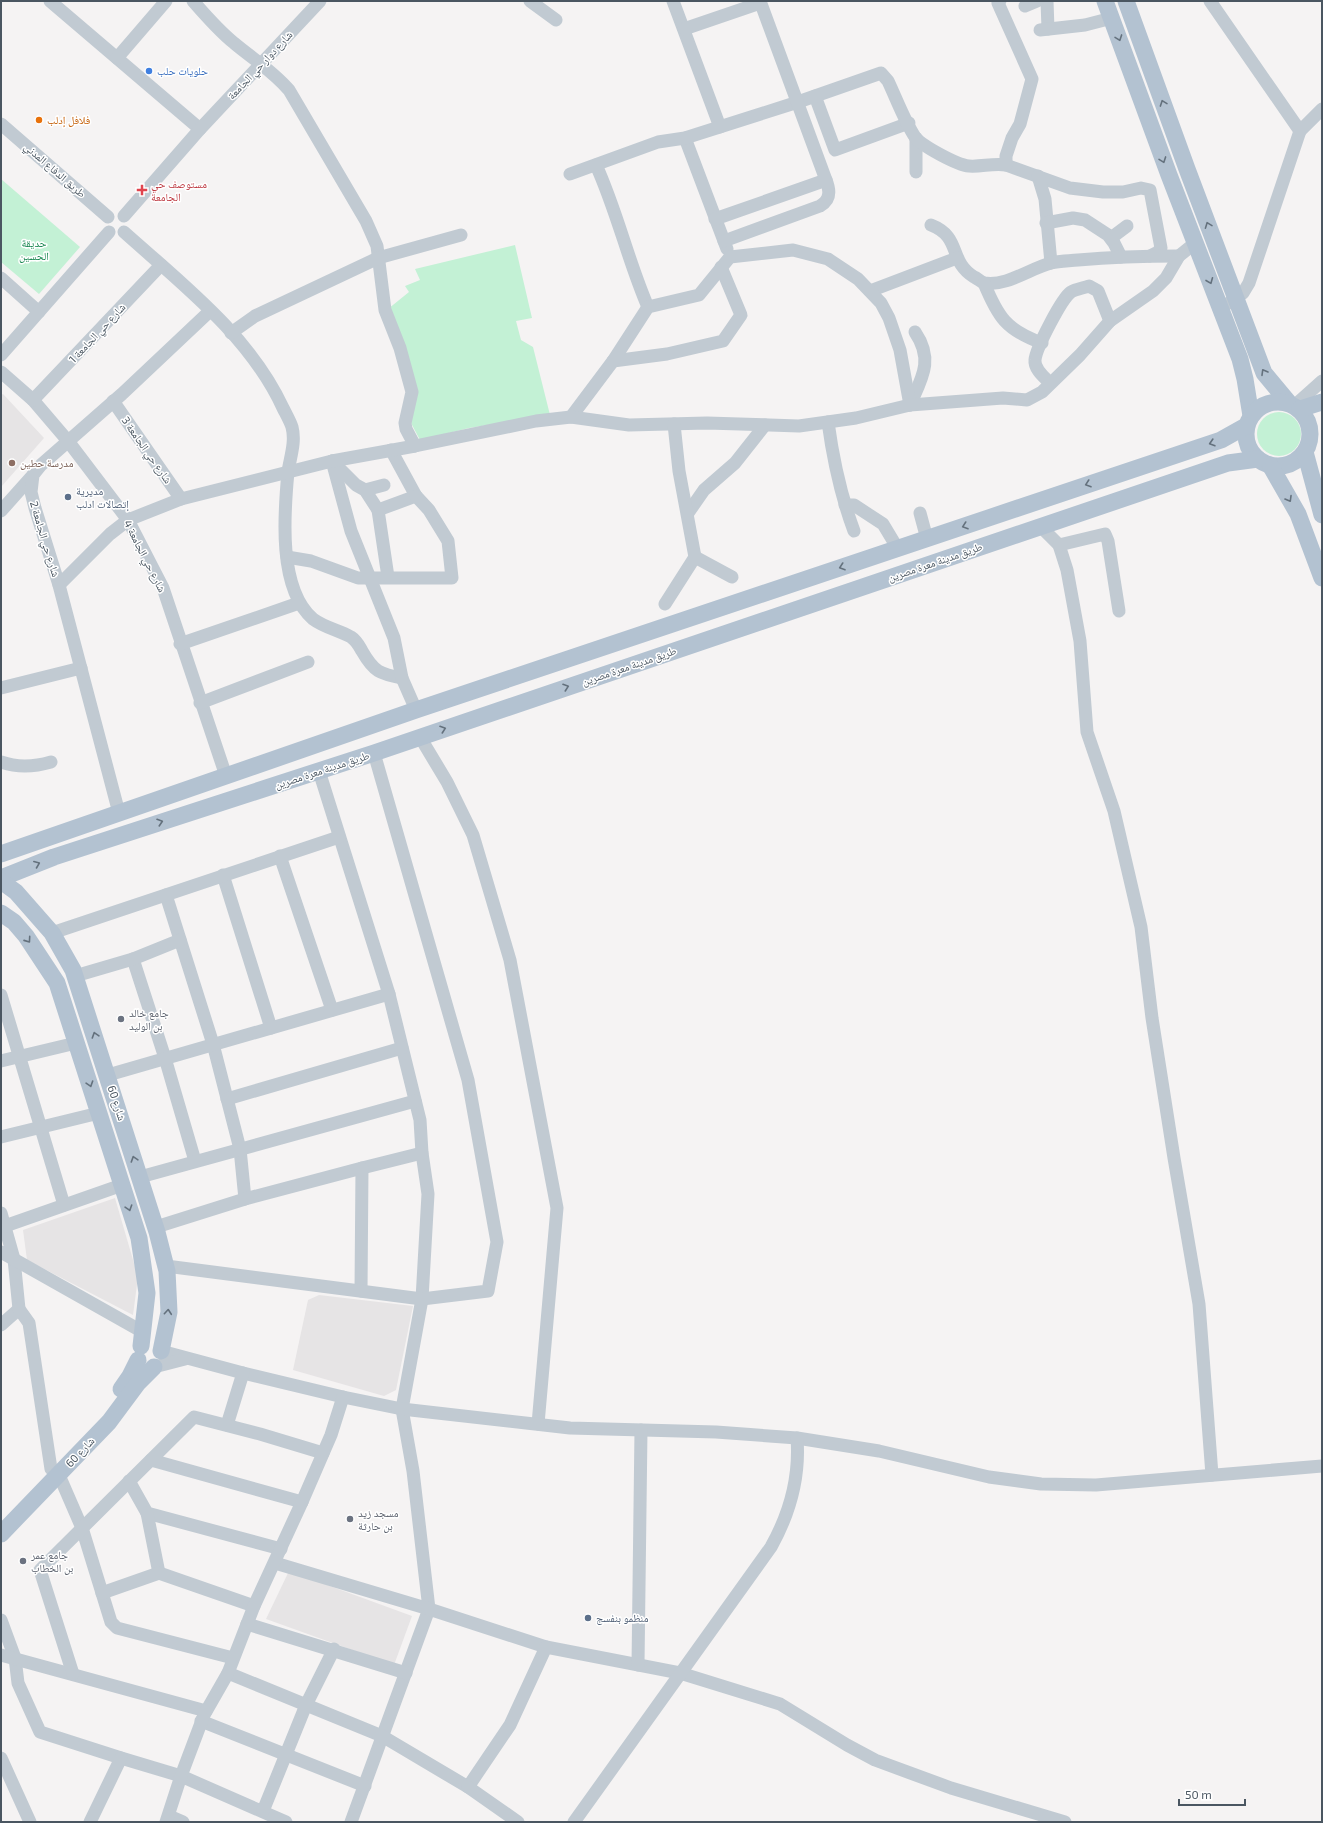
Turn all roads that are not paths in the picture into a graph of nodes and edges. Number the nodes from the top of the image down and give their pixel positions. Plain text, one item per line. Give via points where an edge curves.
1 (50, 1) edge
2 (166, 1) edge
3 (193, 1) edge
4 (320, 1) edge
5 (530, 1) edge
6 (674, 1) edge
7 (1000, 1) edge
8 (1047, 1) edge
9 (1105, 1) edge
10 (1126, 1) edge
11 (1210, 1) edge
12 (760, 2) edge
13 (1112, 18) junction
14 (556, 20) dead end
15 (684, 30) junction
16 (117, 58) junction
17 (262, 64) junction
18 (815, 96) junction
19 (798, 102) junction
20 (1322, 109) edge
21 (909, 123) junction
22 (1, 124) edge
23 (720, 127) junction
24 (200, 129) junction
25 (1300, 131) junction
26 (685, 138) junction
27 (916, 138) junction
28 (596, 165) junction
29 (1006, 165) junction
30 (916, 172) dead end
31 (570, 174) dead end
32 (1038, 176) junction
33 (826, 180) junction
34 (124, 216) junction
35 (108, 217) junction
36 (715, 219) junction
37 (1046, 223) junction
38 (931, 225) dead end
39 (1127, 226) dead end
40 (109, 232) junction
41 (124, 232) junction
42 (461, 235) dead end
43 (1111, 238) junction
44 (724, 241) junction
45 (1195, 243) junction
46 (1150, 256) junction
47 (1179, 256) junction
48 (1121, 257) junction
49 (378, 258) junction
50 (957, 258) junction
51 (725, 262) junction
52 (1051, 263) junction
53 (161, 266) junction
54 (1, 278) edge
55 (984, 283) junction
56 (870, 290) junction
57 (1228, 303) junction
58 (648, 308) junction
59 (210, 311) junction
60 (39, 312) junction
61 (1110, 321) junction
62 (915, 332) dead end
63 (231, 333) junction
64 (1042, 343) junction
65 (1, 355) edge
66 (613, 361) junction
67 (1, 372) edge
68 (1322, 381) edge
69 (1050, 382) junction
70 (33, 400) junction
71 (113, 401) junction
72 (1322, 402) edge
73 (910, 405) junction
74 (1294, 406) junction
75 (571, 417) junction
76 (1249, 421) junction
77 (828, 422) junction
78 (674, 424) junction
79 (765, 425) junction
80 (68, 441) junction
81 (1312, 442) edge
82 (415, 446) junction
83 (391, 450) junction
84 (332, 461) junction
85 (1264, 462) junction
86 (288, 472) junction
87 (33, 475) junction
88 (384, 485) dead end
89 (360, 487) junction
90 (1319, 492) edge
91 (416, 496) junction
92 (181, 498) junction
93 (341, 498) junction
94 (845, 504) junction
95 (1, 510) edge
96 (378, 510) junction
97 (688, 513) junction
98 (920, 513) dead end
99 (1322, 515) edge
100 (128, 520) junction
101 (1040, 526) junction
102 (854, 531) dead end
103 (928, 539) junction
104 (1059, 545) junction
105 (898, 549) junction
106 (286, 557) junction
107 (695, 557) junction
108 (369, 577) junction
109 (732, 577) dead end
110 (388, 578) junction
111 (1322, 578) edge
112 (60, 585) junction
113 (299, 603) junction
114 (665, 604) dead end
115 (1119, 611) dead end
116 (180, 644) junction
117 (308, 662) dead end
118 (81, 668) junction
119 (402, 678) junction
120 (1, 688) edge
121 (200, 703) junction
122 (413, 711) junction
123 (420, 737) junction
124 (374, 753) junction
125 (1, 762) edge
126 (51, 762) dead end
127 (319, 771) junction
128 (226, 776) junction
129 (119, 813) junction
130 (339, 836) junction
131 (1, 854) edge
132 (280, 856) junction
133 (223, 875) junction
134 (1, 880) edge
135 (166, 895) junction
136 (30, 907) junction
137 (8, 918) edge
138 (52, 933) junction
139 (180, 940) junction
140 (133, 959) junction
141 (75, 976) junction
142 (389, 994) junction
143 (1, 997) edge
144 (332, 1010) junction
145 (270, 1028) junction
146 (76, 1043) junction
147 (213, 1044) junction
148 (402, 1048) junction
149 (19, 1056) junction
150 (165, 1058) junction
151 (1, 1061) edge
152 (108, 1075) junction
153 (227, 1099) junction
154 (415, 1101) junction
155 (99, 1113) junction
156 (40, 1126) junction
157 (1, 1137) edge
158 (240, 1149) junction
159 (422, 1153) junction
160 (196, 1162) junction
161 (362, 1168) junction
162 (140, 1177) junction
163 (122, 1185) junction
164 (245, 1199) junction
165 (64, 1205) junction
166 (1, 1213) edge
167 (4, 1226) junction
168 (156, 1227) junction
169 (1, 1252) edge
170 (14, 1259) junction
171 (166, 1266) junction
172 (361, 1291) junction
173 (422, 1300) junction
174 (19, 1309) junction
175 (1, 1325) edge
176 (141, 1346) junction
177 (161, 1351) junction
178 (186, 1358) junction
179 (154, 1366) junction
180 (243, 1373) junction
181 (344, 1397) junction
182 (402, 1409) junction
183 (538, 1424) junction
184 (227, 1425) junction
185 (641, 1430) junction
186 (797, 1438) junction
187 (323, 1453) junction
188 (151, 1460) junction
189 (1322, 1466) edge
190 (55, 1472) junction
191 (1212, 1475) junction
192 (129, 1481) junction
193 (302, 1502) junction
194 (147, 1513) junction
195 (1, 1522) edge
196 (82, 1528) junction
197 (1, 1534) edge
198 (282, 1549) junction
199 (275, 1563) junction
200 (159, 1573) junction
201 (102, 1593) junction
202 (254, 1606) junction
203 (429, 1609) junction
204 (1, 1620) edge
205 (247, 1624) junction
206 (546, 1647) junction
207 (334, 1649) junction
208 (1, 1655) edge
209 (15, 1658) junction
210 (232, 1658) junction
211 (638, 1665) junction
212 (228, 1673) junction
213 (406, 1673) junction
214 (680, 1673) junction
215 (73, 1674) junction
216 (306, 1705) junction
217 (204, 1716) junction
218 (382, 1736) junction
219 (286, 1755) junction
220 (1, 1758) edge
221 (121, 1758) junction
222 (181, 1776) junction
223 (365, 1786) junction
224 (468, 1787) junction
225 (264, 1811) junction
226 (167, 1819) edge
227 (30, 1822) edge
228 (90, 1822) edge
229 (183, 1822) edge
230 (286, 1822) edge
231 (351, 1822) edge
232 (518, 1822) edge
233 (574, 1822) edge
234 (1065, 1822) edge

1 - 16 street
2 - 16 street
3 - 17 street via 222,32
4 - 17 street, شارع دوار حي الجامعة
5 - 14 street
6 - 15 street
7 - 29 street via 998,3 1032,79 1020,124 1006,156
8 - 13 street via 1044,29 1085,25
9 - 13 main road
57 -> 10 main road
11 - 25 street
12 - 15 street
12 - 19 street
13 -> 45 main road
15 - 23 street
16 - 24 street
17 - 24 street, شارع دوار حي الجامعة
17 - 49 street via 278,77 297,103 366,221 377,246
18 - 19 street
18 - 21 street via 881,73 888,81
18 - 21 street via 835,150
19 - 23 street
19 - 33 street
20 - 25 street
21 - 27 street
22 - 35 street, طريق الدفاع المدني
23 - 26 street
24 - 34 street, شارع دوار حي الجامعة
25 - 57 street via 1249,283 1243,293
26 - 28 street via 658,142
26 - 36 street
27 - 29 street via 947,159 967,166
27 - 30 street
28 - 31 street
28 - 58 street via 608,191 636,281
29 - 32 street
32 - 37 street via 1045,199
32 - 46 street via 1070,188 1103,192 1146,188 1150,190 1161,248
33 - 36 street
33 - 44 street via 829,195 823,204
34 - 35 street via 116,213
34 - 41 street via 128,224
35 - 40 street via 106,224
36 - 44 street
37 - 43 street via 1079,218
37 - 52 street
38 - 50 street via 947,233
39 - 43 street
40 - 41 street via 114,235
40 - 60 street
41 - 53 street
42 - 49 street
43 - 48 street
44 - 51 street
45 - 47 street
45 -> 57 main road
46 - 47 street
46 - 48 street
47 - 61 street via 1166,278 1153,291
48 - 52 street
49 - 63 street via 256,316
49 - 82 street via 386,314 412,392 405,423
50 - 55 street via 965,271
50 - 56 street
51 - 56 street via 793,250 828,259
51 - 58 street via 699,295
51 - 66 street via 741,315 723,341 667,354
52 - 55 street via 1006,281
53 - 59 street
53 - 70 street, شارع حي الجامعة 1
54 - 60 street
55 - 64 street via 995,309 1005,322 1016,332
56 - 73 street via 889,318 900,350
74 -> 57 main road via 1264,373
57 - 76 main road via 1245,379
58 - 66 street
59 - 63 street
59 - 71 street
60 - 65 street
61 - 64 street via 1098,291 1089,286 1072,292 1061,304
61 - 69 street via 1080,355
62 - 73 street via 924,349 926,364 924,375
63 - 86 street via 257,363 277,395 292,427 293,442
64 - 69 street via 1035,360 1036,365 1039,372
66 - 75 street
67 - 70 street, شارع حي الجامعة 4
68 - 74 street
69 - 73 street via 1042,392 1027,400 1003,398
70 - 80 street, شارع حي الجامعة 4
71 - 80 street
71 - 92 street, شارع حي الجامعة 3
72 - 74 main road
73 - 77 street
74 - 76 main road via 1280,401 1269,402 1259,407
74 - 81 main road via 1308,422
75 - 78 street via 629,425
75 - 82 street via 536,420
76 - 85 main road via 1247,444 1252,453
76 -> 103 main road via 1221,440
77 - 79 street via 799,426
77 - 94 street
78 - 79 street
78 - 97 street via 679,471
79 - 97 street via 736,463 704,490
80 - 87 street
80 - 100 street, شارع حي الجامعة 4
81 - 85 main road via 1298,459 1290,464 1280,466
81 - 90 main road
82 - 83 street
83 - 84 street
83 - 91 street
84 - 86 street
84 - 89 street
84 - 93 street
85 - 101 main road, طريق مدينة معرة مصرين via 1228,463
85 -> 111 main road via 1298,514
86 - 92 street
86 - 106 street
87 - 95 street
87 - 112 street, شارع حي الجامعة 2 via 31,492
88 - 89 street
89 - 93 street
89 - 96 street
90 - 99 main road
91 - 96 street
91 - 110 street via 429,510 448,541 452,578
92 - 100 street
93 - 108 street
94 - 102 street
94 - 105 street via 854,505 882,524
96 - 110 street
97 - 107 street
98 - 103 street
100 - 112 street via 110,534
100 - 116 street, شارع حي الجامعة 4 via 162,588
101 - 104 street
123 -> 101 main road, طريق مدينة معرة مصرين
103 - 105 main road
104 - 115 street via 1105,534
104 - 191 street via 1067,570 1080,641 1087,732 1114,811 1141,927 1152,1018 1199,1304
105 -> 122 main road
106 - 108 street via 311,561 353,577
106 - 113 street
107 - 109 street
107 - 114 street
108 - 110 street
108 - 119 street via 396,645
112 - 118 street, شارع حي الجامعة 2
113 - 116 street
113 - 119 street via 320,623 355,640 372,667 381,674
116 - 121 street, شارع حي الجامعة 4
117 - 121 street
118 - 120 street
118 - 129 street, شارع حي الجامعة 2
119 - 122 street
121 - 128 street, شارع حي الجامعة 4
122 - 123 main road
122 - 128 main road
123 - 124 main road, طريق مدينة معرة مصرين
123 - 183 street via 447,782 473,835 508,952 557,1208
124 - 127 main road, طريق مدينة معرة مصرين
124 - 173 street via 468,1080 497,1242 488,1291
125 - 126 street via 26,766
127 - 130 street
134 -> 127 main road, طريق مدينة معرة مصرين via 54,857
128 - 129 main road
129 - 131 main road
130 - 132 street
130 - 142 street
132 - 133 street
132 - 144 street
133 - 135 street
133 - 145 street
134 - 136 main road, شارع 60
135 - 138 street
135 - 139 street
136 - 137 main road
136 - 138 main road, شارع 60
137 -> 146 main road, شارع 60 via 26,936 57,983
138 - 141 main road, شارع 60
139 - 140 street
139 - 147 street
140 - 141 street
140 - 150 street
152 -> 141 main road, شارع 60
142 - 144 street
142 - 148 street
143 - 149 street
144 - 145 street
145 - 147 street
146 - 149 street
146 -> 155 main road, شارع 60
147 - 150 street
147 - 153 street
148 - 153 street
148 - 154 street
149 - 151 street
149 - 156 street
150 - 152 street
150 - 160 street
162 -> 152 main road, شارع 60
153 - 158 street
154 - 158 street
154 - 159 street via 420,1120
155 - 156 street
155 - 163 main road, شارع 60
156 - 157 street
156 - 165 street
158 - 160 street
158 - 164 street
159 - 161 street
159 - 173 street via 428,1194
160 - 162 street
161 - 164 street
161 - 172 street
162 - 168 main road, شارع 60
163 - 165 street
163 -> 176 main road, شارع 60 via 139,1238 146,1293
164 - 168 street
165 - 167 street
166 - 167 street
167 - 170 street
168 - 171 main road, شارع 60
169 - 170 street
170 - 174 street
170 - 176 street
171 - 172 street
177 -> 171 main road, شارع 60 via 169,1312
172 - 173 street
173 - 182 street
174 - 175 street
174 - 190 street via 29,1323
176 - 177 main road via 145,1343 154,1344
176 - 179 main road via 145,1367
176 - 190 main road, شارع 60 via 130,1376 111,1404
177 - 178 street
177 - 179 main road via 161,1360
178 - 179 street
178 - 180 street
179 - 190 main road, شارع 60 via 108,1422
180 - 181 street
180 - 184 street
181 - 182 street
181 - 187 street
182 - 183 street
182 - 203 street
183 - 185 street via 570,1428
184 - 187 street
184 - 188 street via 194,1417
185 - 186 street
185 - 211 street
186 - 191 street via 879,1451 989,1476 1041,1484 1096,1485
186 - 214 street via 796,1479 778,1534
187 - 193 street
188 - 192 street
188 - 193 street
189 - 191 street
190 - 195 main road, شارع 60
190 - 196 street
190 - 197 main road, شارع 60
192 - 194 street
192 - 196 street
193 - 198 street
194 - 198 street
194 - 200 street
196 - 201 street
196 - 215 street via 40,1570
198 - 199 street
199 - 202 street
199 - 203 street
200 - 201 street
200 - 202 street
201 - 210 street via 111,1622 117,1628
202 - 205 street
203 - 206 street
203 - 213 street
204 - 209 street
205 - 207 street
205 - 210 street
206 - 211 street
206 - 224 street via 510,1725
207 - 213 street
207 - 216 street
208 - 209 street
209 - 215 street
209 - 221 street via 18,1682 40,1732
210 - 212 street
211 - 214 street
212 - 216 street
212 - 217 street
213 - 218 street
214 - 233 street
214 - 234 street via 780,1704 875,1760 951,1788
215 - 217 street
216 - 218 street
216 - 219 street
217 - 219 street
217 - 222 street
218 - 223 street
218 - 224 street
219 - 223 street
219 - 225 street
220 - 227 street
221 - 222 street
221 - 228 street
222 - 225 street
222 - 226 street
223 - 231 street
224 - 232 street
225 - 230 street
226 - 229 street

